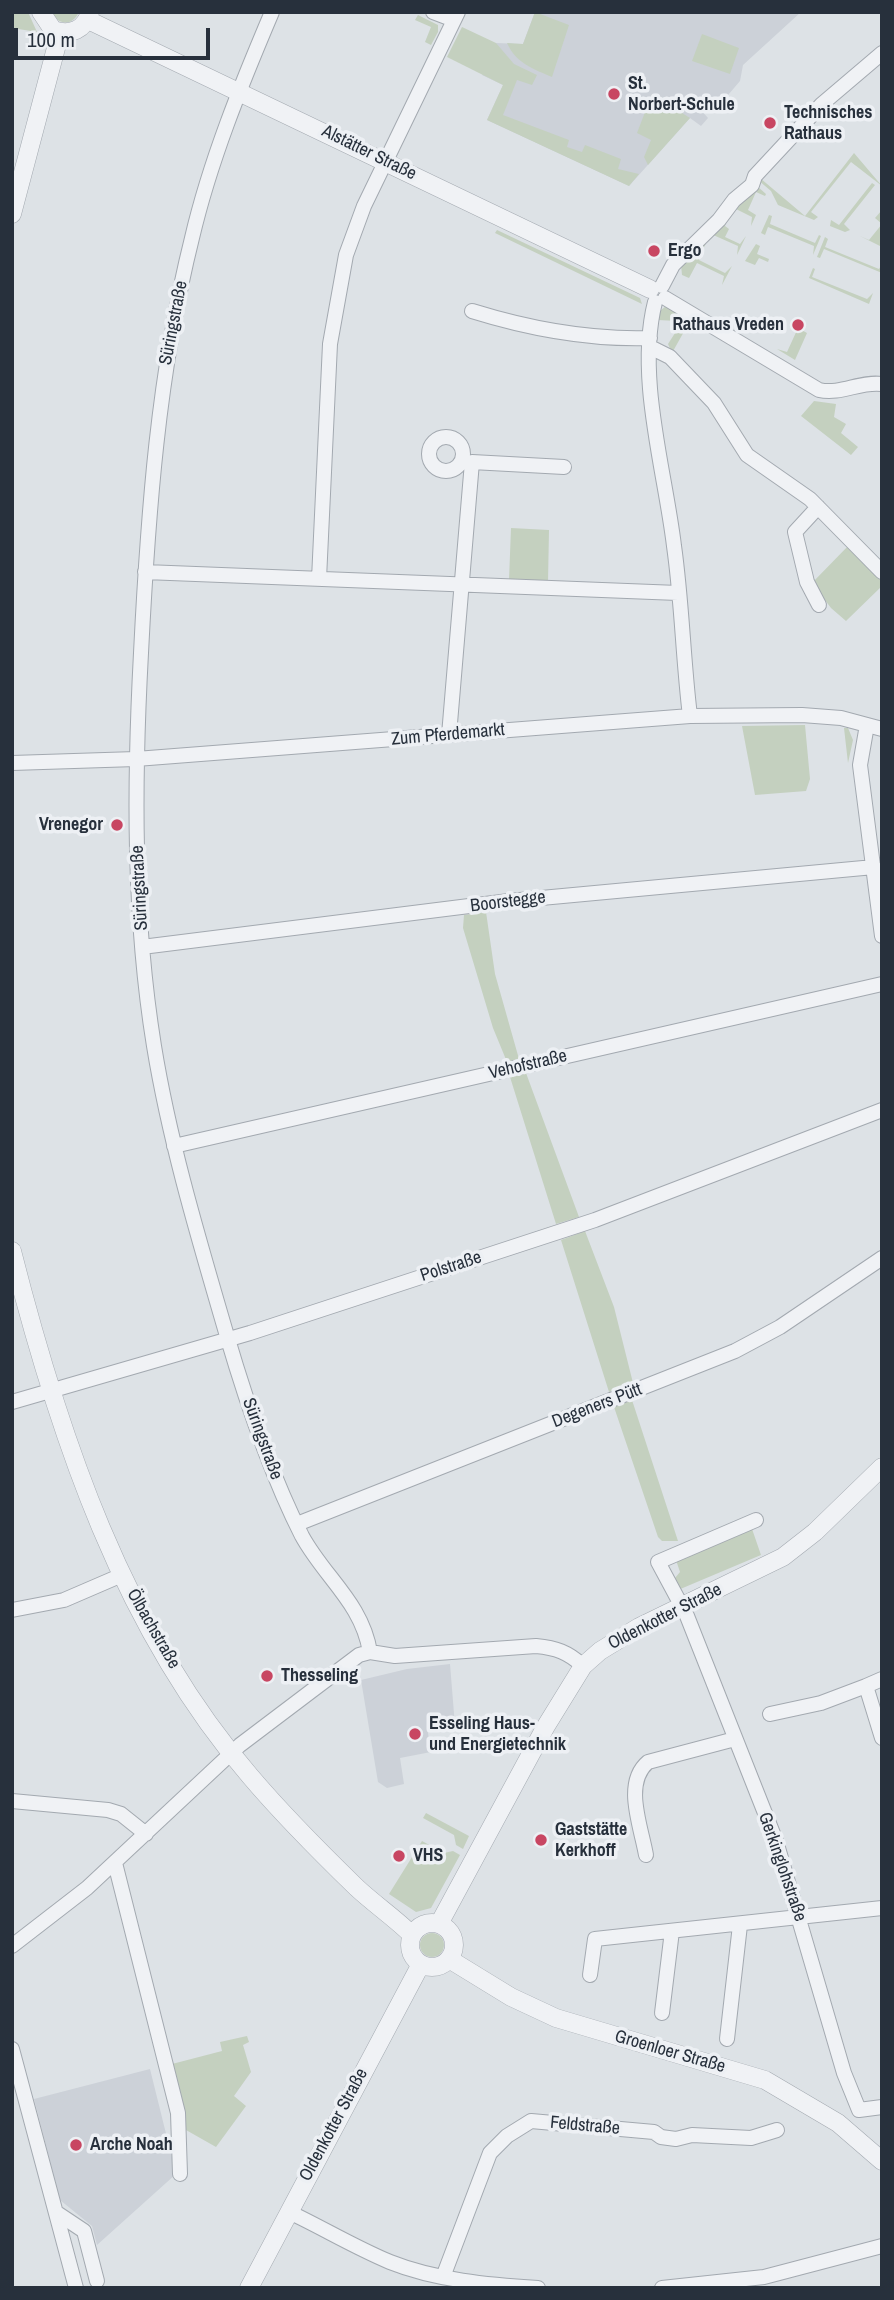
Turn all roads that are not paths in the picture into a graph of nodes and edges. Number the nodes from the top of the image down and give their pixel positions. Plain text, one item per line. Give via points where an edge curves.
1 (41, 12) edge
2 (272, 12) edge
3 (433, 12) edge
4 (89, 16) edge
5 (456, 16) edge
6 (60, 33) junction
7 (882, 53) edge
8 (239, 90) junction
9 (386, 162) junction
10 (12, 214) edge
11 (658, 294) junction
12 (472, 311) dead end
13 (650, 343) junction
14 (882, 384) edge
15 (564, 467) dead end
16 (818, 507) junction
17 (145, 572) junction
18 (882, 572) edge
19 (319, 579) junction
20 (463, 585) junction
21 (678, 593) junction
22 (819, 605) dead end
23 (690, 716) junction
24 (867, 725) junction
25 (882, 729) edge
26 (449, 735) junction
27 (136, 760) junction
28 (12, 763) edge
29 (874, 867) junction
30 (882, 936) edge
31 (142, 947) junction
32 (882, 984) edge
33 (882, 1110) edge
34 (174, 1146) junction
35 (12, 1251) edge
36 (882, 1258) edge
37 (228, 1339) junction
38 (61, 1389) junction
39 (12, 1402) edge
40 (882, 1467) edge
41 (756, 1520) dead end
42 (297, 1524) junction
43 (122, 1575) junction
44 (681, 1608) junction
45 (12, 1610) edge
46 (370, 1652) junction
47 (583, 1666) junction
48 (882, 1679) edge
49 (866, 1686) junction
50 (770, 1714) dead end
51 (882, 1738) edge
52 (734, 1739) junction
53 (231, 1754) junction
54 (12, 1801) edge
55 (146, 1834) junction
56 (646, 1855) dead end
57 (115, 1863) junction
58 (882, 1908) edge
59 (801, 1918) junction
60 (439, 1924) junction
61 (740, 1925) junction
62 (673, 1931) junction
63 (412, 1935) junction
64 (12, 1946) edge
65 (449, 1959) junction
66 (421, 1964) junction
67 (590, 1975) dead end
68 (662, 2013) dead end
69 (727, 2039) dead end
70 (12, 2049) edge
71 (882, 2108) edge
72 (777, 2130) dead end
73 (882, 2161) edge
74 (180, 2174) dead end
75 (289, 2211) junction
76 (57, 2213) junction
77 (882, 2246) edge
78 (443, 2277) junction
79 (97, 2281) dead end
80 (76, 2288) edge
81 (249, 2288) edge
82 (538, 2288) edge
83 (662, 2288) edge

1 - 6 street via 47,25
2 - 8 street, Süringstraße
3 - 5 street
4 - 6 street via 74,32
4 - 8 street, Alstätter Straße
5 - 9 street
6 - 10 street
7 - 11 street via 822,104 769,159 752,185 673,265
8 - 9 street, Alstätter Straße
8 - 17 street, Süringstraße via 192,233 171,335 160,398
9 - 11 street, Alstätter Straße
9 - 19 street via 346,255 334,309
11 - 13 street
11 - 14 street via 819,390
12 - 13 street via 574,335
13 - 16 street via 714,403 747,455
13 - 21 street
15 - 20 street via 466,462
16 - 18 street
16 - 22 street via 796,532 807,582
17 - 19 street
17 - 27 street, Süringstraße
19 - 20 street
20 - 21 street
20 - 26 street
21 - 23 street
23 - 24 street, Zum Pferdemarkt via 802,715
23 - 26 street, Zum Pferdemarkt
24 - 25 street, Zum Pferdemarkt
24 - 29 street via 860,765
26 - 27 street, Zum Pferdemarkt
27 - 28 street, Zum Pferdemarkt
27 - 31 street, Süringstraße
29 - 30 street
29 - 31 street, Boorstegge via 509,901
31 - 34 street, Süringstraße via 154,1044
32 - 34 street, Vehofstraße
33 - 37 street, Polstraße via 595,1220
34 - 37 street, Süringstraße
35 - 38 street, Ölbachstraße
36 - 42 street, Degeners Pütt via 780,1327 734,1351
37 - 38 street, Polstraße
37 - 42 street, Süringstraße via 273,1471
38 - 39 street, Polstraße
38 - 43 street, Ölbachstraße via 80,1475
40 - 44 street, Oldenkotter Straße via 783,1557
41 - 44 street, Gerkinglohstraße via 658,1562
42 - 46 street, Süringstraße via 363,1623
43 - 45 street via 64,1600
43 - 53 street, Ölbachstraße via 166,1655
44 - 47 street, Oldenkotter Straße via 615,1641
44 - 52 street, Gerkinglohstraße
46 - 47 street via 395,1656 536,1646 555,1648
46 - 53 street via 359,1655
47 - 60 street, Oldenkotter Straße
48 - 49 street
49 - 50 street via 821,1703
49 - 51 street
52 - 56 street via 648,1762 638,1770 634,1782
52 - 59 street, Gerkinglohstraße via 776,1841
53 - 55 street
53 - 63 street, Ölbachstraße via 333,1864
54 - 55 street via 108,1810 121,1814
55 - 57 street
57 - 64 street
57 - 74 street via 178,2113
58 - 59 street
59 - 61 street
59 - 71 street, Gerkinglohstraße via 844,2073 859,2110
60 - 63 street via 426,1924
60 - 65 street via 453,1939
61 - 62 street
61 - 69 street
62 - 67 street via 595,1939
62 - 68 street
63 - 66 street via 411,1948
65 - 66 street via 436,1967
65 - 73 street, Groenloer Straße via 472,1976 556,2018 765,2080 838,2123
66 - 75 street, Oldenkotter Straße
70 - 76 street
72 - 78 street, Feldstraße via 751,2138 692,2135 676,2139 654,2132 531,2122 507,2136 491,2153
75 - 78 street via 344,2242
75 - 81 street, Oldenkotter Straße
76 - 79 street via 84,2231
76 - 80 street
77 - 83 street via 764,2277
78 - 82 street

